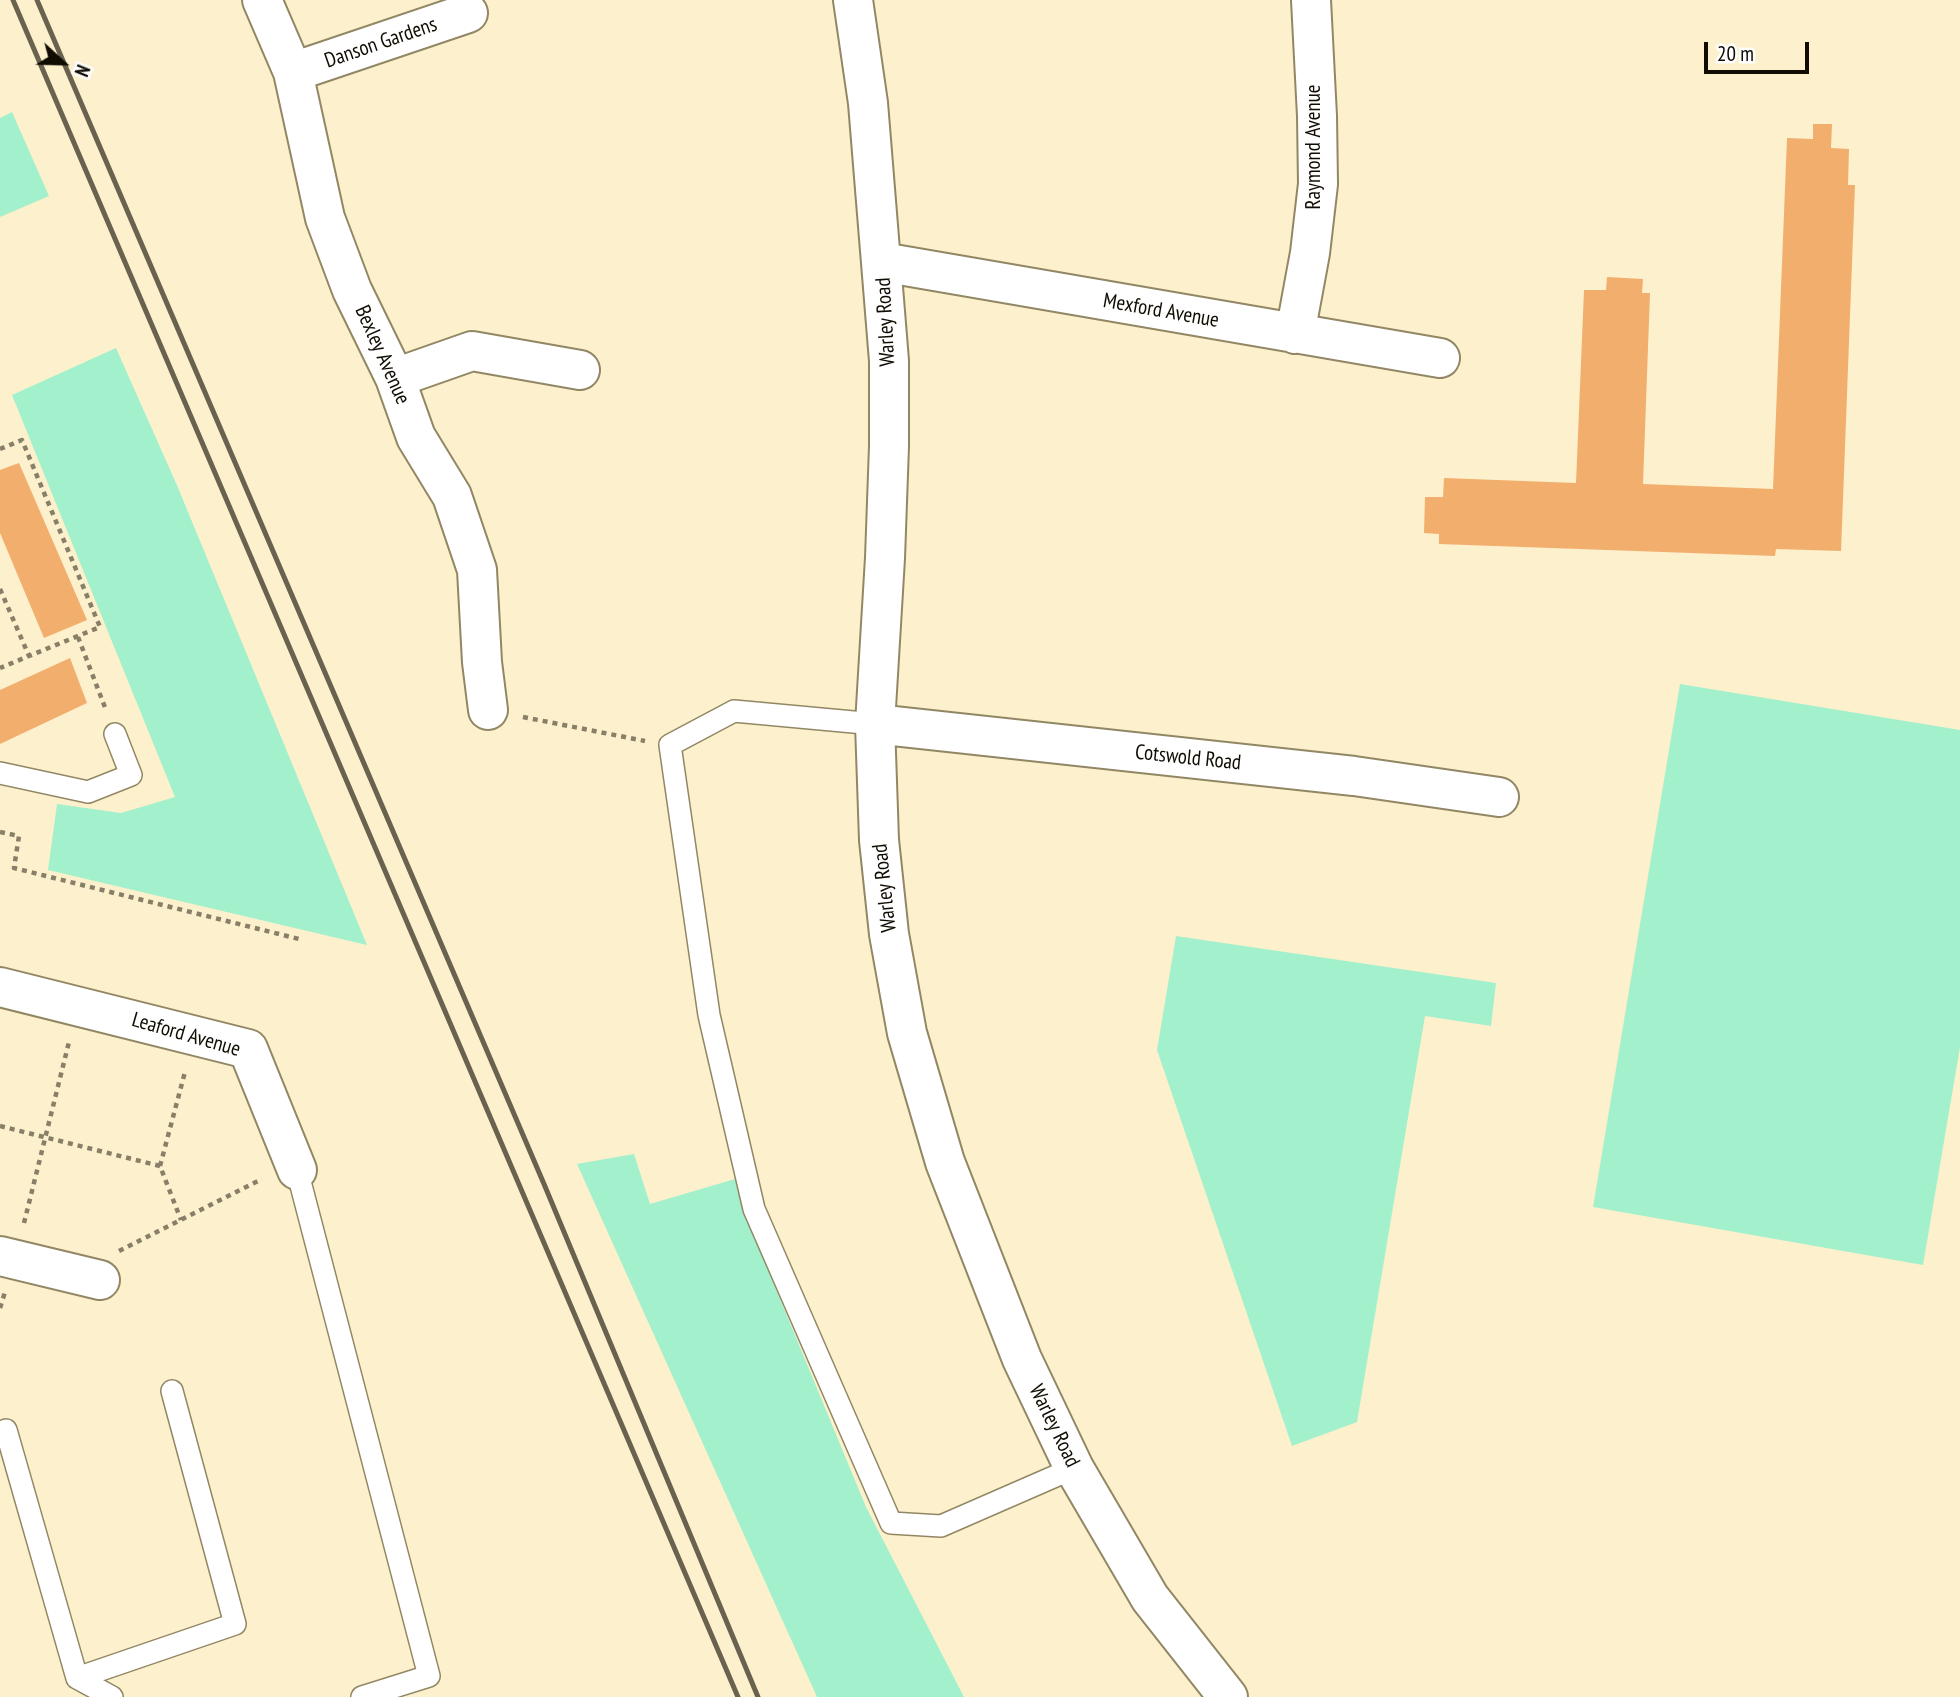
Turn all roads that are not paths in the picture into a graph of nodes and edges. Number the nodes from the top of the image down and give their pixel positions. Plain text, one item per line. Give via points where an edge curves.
1 (262, 0) edge
2 (853, 0) edge
3 (1311, 0) edge
4 (468, 13) dead end
5 (293, 72) junction
6 (882, 262) junction
7 (1295, 334) junction
8 (1440, 358) dead end
9 (580, 370) dead end
10 (395, 378) junction
11 (488, 710) road end
12 (875, 724) junction
13 (115, 734) road end
14 (0, 773) edge
15 (1499, 797) dead end
16 (0, 987) edge
17 (295, 1166) joint
18 (7, 1258) edge
19 (87, 1277) road end
20 (172, 1391) dead end
21 (6, 1430) dead end
22 (1074, 1468) junction
23 (77, 1678) junction
24 (112, 1697) edge
25 (362, 1697) edge
26 (1228, 1697) edge

1 - 5 street, Bexley Avenue
2 - 6 street, Warley Road via 868,103
3 - 7 street, Raymond Avenue via 1318,184
4 - 5 street, Danson Gardens
5 - 10 street, Bexley Avenue via 325,218 352,290
6 - 7 street, Mexford Avenue
6 - 12 street, Warley Road via 889,446
7 - 8 street, Mexford Avenue
9 - 10 street via 472,351
10 - 11 street, Bexley Avenue via 416,437 452,496 477,570
12 - 15 street, Cotswold Road via 1354,776
12 - 22 street, Warley Road via 879,840 889,934 907,1033 945,1162 1021,1359
12 - 22 lane via 734,711 670,745 709,1015 754,1209 891,1523 941,1526
13 - 14 lane via 131,775 88,792
16 - 17 street, Leaford Avenue via 248,1049
17 - 25 lane via 429,1676
18 - 19 street
20 - 23 lane via 235,1624
21 - 23 lane
22 - 26 street, Warley Road via 1150,1598
23 - 24 lane

